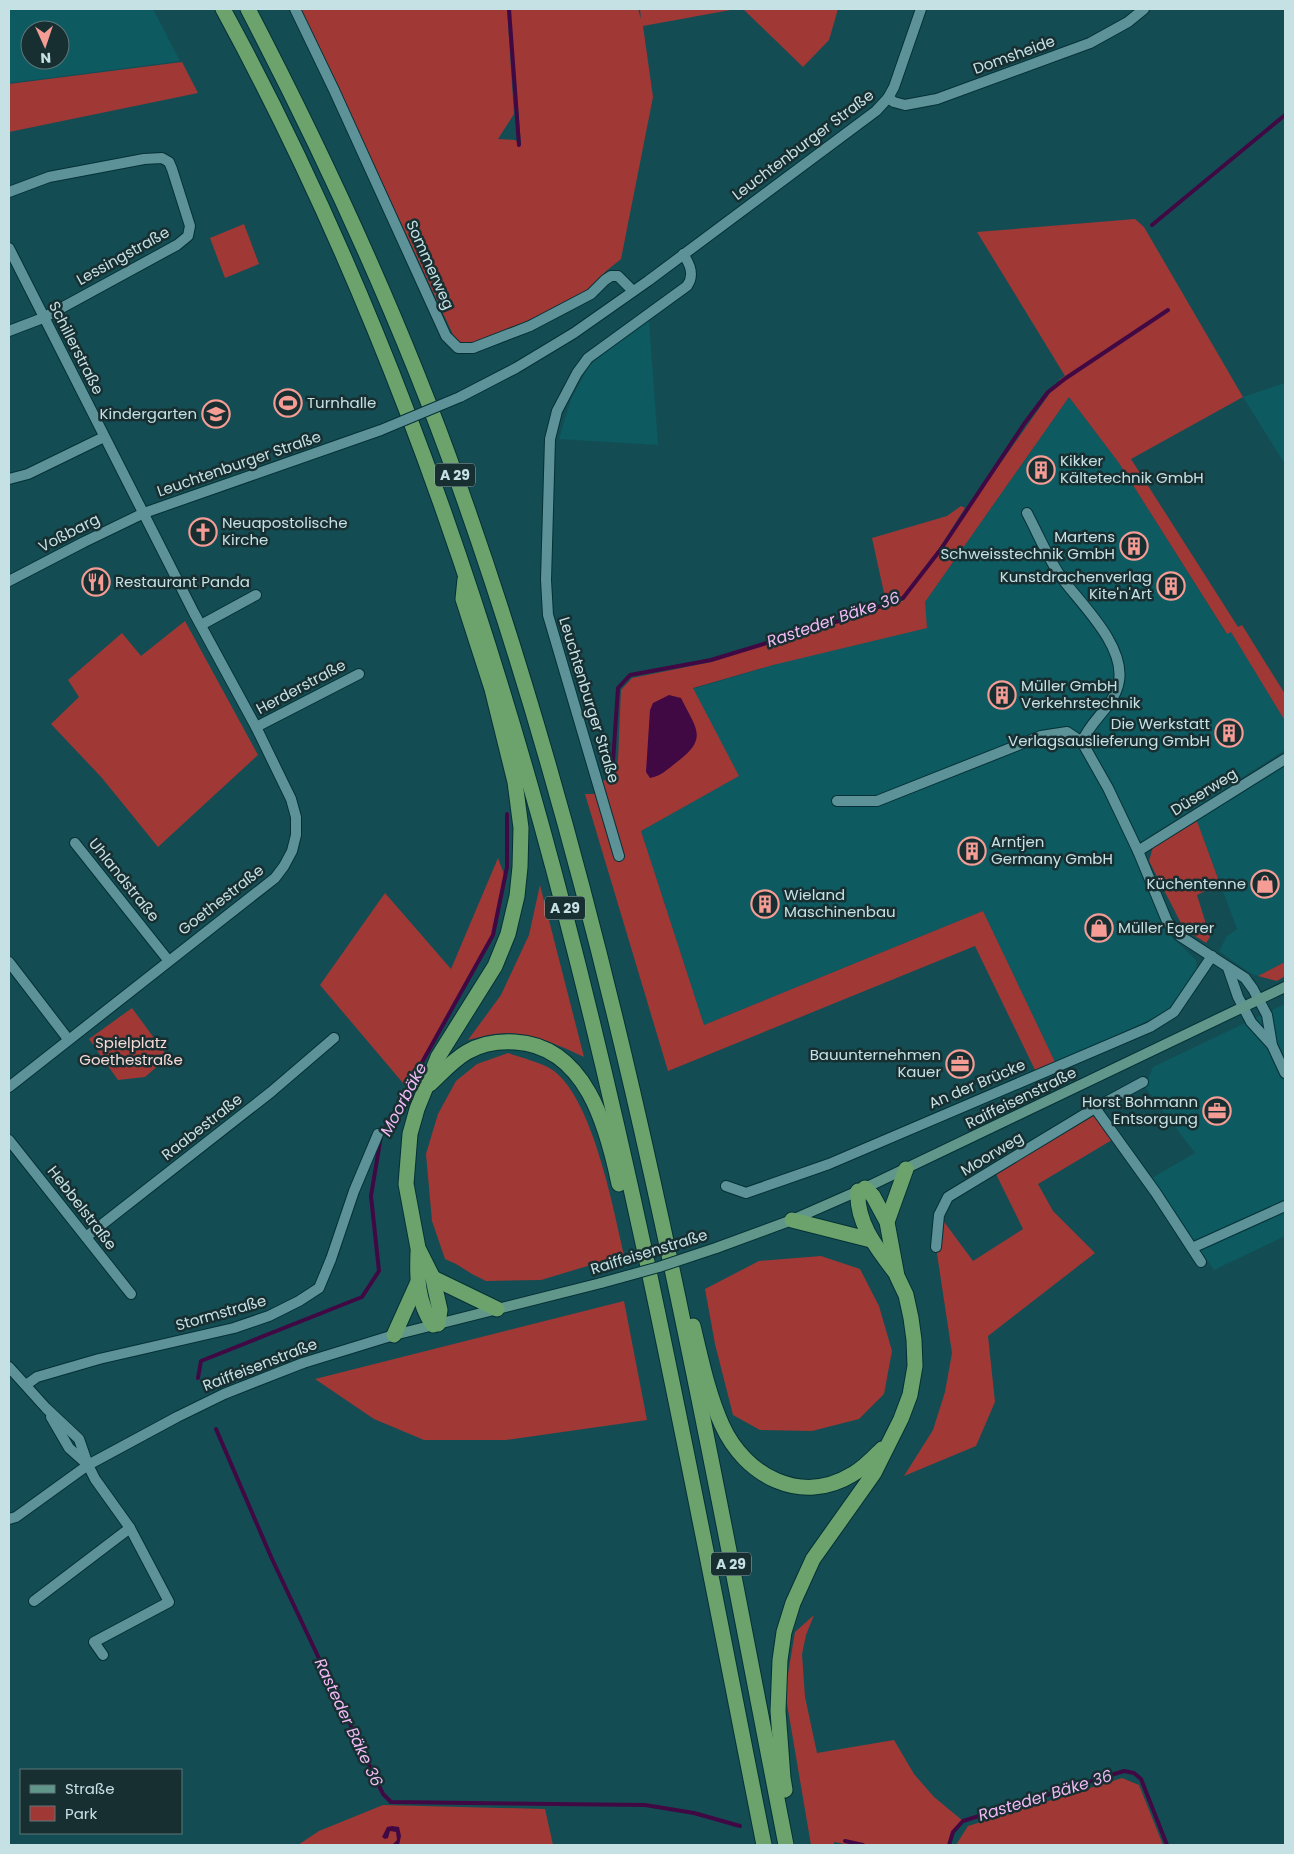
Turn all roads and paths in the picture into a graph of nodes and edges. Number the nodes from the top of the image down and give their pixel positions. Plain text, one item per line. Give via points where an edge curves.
1 (223, 9) edge
2 (248, 9) edge
3 (295, 9) edge
4 (921, 9) edge
5 (1144, 9) edge
6 (888, 98) junction
7 (9, 192) edge
8 (9, 248) edge
9 (683, 254) junction
10 (633, 291) junction
11 (43, 318) junction
12 (9, 331) edge
13 (104, 437) junction
14 (9, 479) edge
15 (144, 513) junction
16 (1027, 513) dead end
17 (466, 572) junction
18 (9, 581) edge
19 (256, 595) dead end
20 (201, 625) junction
21 (359, 674) dead end
22 (256, 727) junction
23 (1082, 742) junction
24 (1285, 759) edge
25 (837, 801) dead end
26 (75, 843) dead end
27 (1138, 851) junction
28 (619, 856) dead end
29 (1212, 956) junction
30 (168, 960) junction
31 (9, 962) edge
32 (1228, 968) junction
33 (1285, 987) edge
34 (1259, 1000) junction
35 (1243, 1007) junction
36 (334, 1038) dead end
37 (68, 1039) junction
38 (1272, 1045) junction
39 (1285, 1073) edge
40 (1143, 1082) dead end
41 (9, 1087) edge
42 (425, 1088) junction
43 (1095, 1108) junction
44 (378, 1134) dead end
45 (9, 1140) edge
46 (906, 1169) junction
47 (726, 1186) dead end
48 (861, 1190) junction
49 (1285, 1206) edge
50 (792, 1220) junction
51 (887, 1222) junction
52 (86, 1237) junction
53 (870, 1240) junction
54 (667, 1246) junction
55 (936, 1247) dead end
56 (418, 1248) junction
57 (1192, 1248) junction
58 (644, 1250) junction
59 (1201, 1262) dead end
60 (897, 1276) junction
61 (433, 1278) junction
62 (417, 1284) junction
63 (131, 1294) dead end
64 (497, 1309) junction
65 (436, 1324) junction
66 (394, 1335) junction
67 (9, 1367) edge
68 (26, 1385) junction
69 (889, 1443) junction
70 (88, 1465) junction
71 (12, 1518) edge
72 (9, 1528) edge
73 (130, 1528) junction
74 (34, 1601) dead end
75 (103, 1654) dead end
76 (764, 1845) edge
77 (786, 1845) edge
78 (796, 1845) edge

1 - 17 highway, A 29 via 332,230 396,380
2 - 54 highway, A 29 via 353,221 416,371 487,565 566,825 625,1056
3 - 10 street, Sommerweg via 446,336 458,348 472,348 530,326 591,294 612,276 618,276
4 - 6 street, Leuchtenburger Straße
5 - 6 street, Domsheide via 1090,44 938,99 905,105
6 - 9 street, Leuchtenburger Straße via 860,124
7 - 11 street, Lessingstraße via 49,177 162,158 169,162 189,219 188,236 177,245
8 - 11 street, Schillerstraße
9 - 10 street, Leuchtenburger Straße
9 - 28 street, Leuchtenburger Straße via 692,280 588,358 557,411 550,439 548,615
10 - 15 street, Leuchtenburger Straße, bridge via 574,333 460,397 381,430
11 - 12 street, Lessingstraße
11 - 13 street, Schillerstraße
13 - 14 street via 28,474
13 - 15 street, Schillerstraße
15 - 18 street, Voßbarg
15 - 20 street, Goethestraße
16 - 23 street via 1061,576 1110,642 1118,663 1116,693 1086,730
17 - 42 highway via 463,599 492,689 515,782 521,828 520,867 508,934 495,966 438,1057
17 - 58 highway, A 29 via 546,838 603,1061
19 - 20 street
20 - 22 street, Goethestraße
21 - 22 street, Herderstraße
22 - 30 street, Goethestraße via 292,799 296,817 292,851 275,878
23 - 25 street via 1068,732 1042,736 877,800
23 - 27 street
24 - 27 street, Düserweg
26 - 30 street, Uhlandstraße
27 - 29 street via 1167,921 1180,936
29 - 32 street
29 - 47 street, An der Brücke via 1174,1012 1150,1027 829,1164 746,1193
30 - 37 street, Goethestraße
31 - 37 street
32 - 34 street via 1245,978
32 - 35 street
33 - 34 main road, Raiffeisenstraße
34 - 35 main road, Raiffeisenstraße
34 - 38 street via 1267,1015
35 - 38 street via 1251,1022
35 - 46 main road, Raiffeisenstraße
36 - 52 street, Raabestraße
37 - 41 street, Goethestraße
38 - 39 street
40 - 43 street, Moorweg
42 - 56 highway, A 29 via 410,1134 406,1184
42 - 58 highway, A 29 via 468,1051 487,1044 522,1042 554,1054 580,1078 592,1097 610,1148 629,1227
43 - 55 street, Moorweg via 948,1197 939,1215
43 - 57 street
44 - 68 street, Stormstraße via 319,1288 269,1316 234,1328 99,1359 37,1377
45 - 52 street, Hebbelstraße
46 - 48 main road, Raiffeisenstraße
46 - 51 highway
48 - 50 main road, Raiffeisenstraße
48 - 51 highway via 873,1196
48 - 53 highway, A 29 via 858,1205
49 - 57 street
50 - 53 highway
50 - 64 main road, Raiffeisenstraße, bridge via 659,1267
51 - 60 highway
52 - 63 street, Hebbelstraße
53 - 60 highway, A 29
54 - 69 highway, A 29 via 685,1287 713,1401 733,1446 743,1458 760,1473 780,1483 816,1487 854,1474
54 - 77 highway, A 29
56 - 61 highway, A 29
56 - 62 highway
57 - 59 street
58 - 76 highway, A 29
60 - 69 highway, A 29 via 906,1295 911,1318 915,1366 907,1403
61 - 64 highway
61 - 65 highway, A 29 via 440,1310
62 - 65 highway via 423,1307
62 - 66 highway
64 - 65 main road, Raiffeisenstraße
65 - 66 main road, Raiffeisenstraße
66 - 70 street, Raiffeisenstraße via 303,1363 224,1394
67 - 68 street
68 - 70 street via 79,1439
69 - 78 highway via 874,1473 813,1559 784,1632 778,1711 783,1778
70 - 71 street, Raiffeisenstraße
70 - 73 street
71 - 72 street, Raiffeisenstraße
73 - 74 street
73 - 75 street via 169,1602 94,1642

